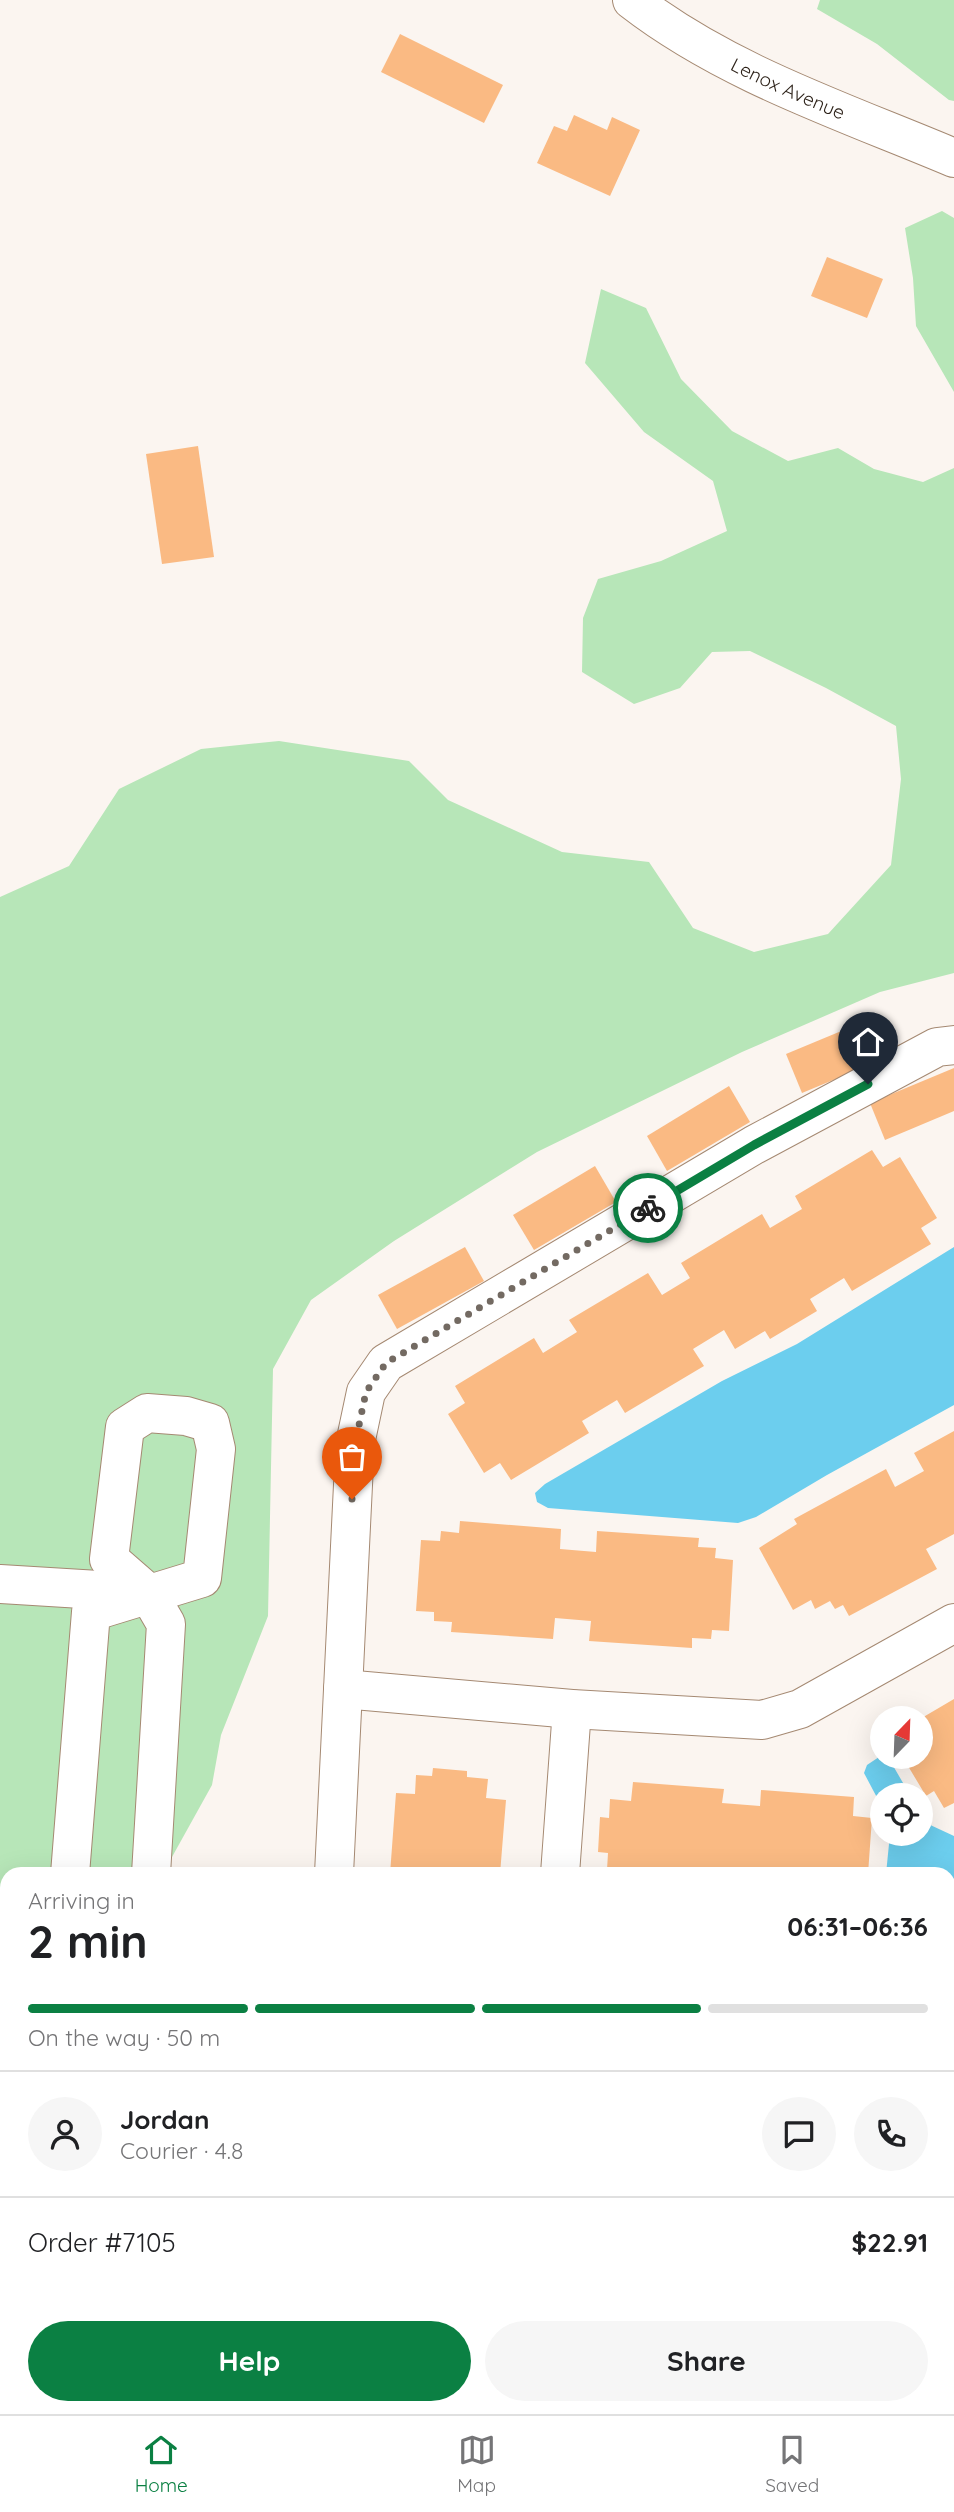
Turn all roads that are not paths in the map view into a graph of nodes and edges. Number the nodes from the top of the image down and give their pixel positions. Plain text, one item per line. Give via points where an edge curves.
1 (632, 0) edge
2 (954, 158) edge
3 (954, 1045) edge
4 (0, 1584) edge
5 (148, 1592) junction
6 (954, 1623) edge
7 (343, 1689) junction
8 (572, 1709) junction
9 (71, 1867) edge
10 (150, 1867) edge
11 (334, 1867) edge
12 (561, 1867) edge

1 - 2 street, Lenox Avenue via 664,24 768,80
3 - 7 street via 937,1047 754,1145 386,1363 366,1392 355,1444
4 - 5 street
5 - 5 street via 109,1559 125,1427 147,1413 186,1416 210,1423 216,1449 202,1578
5 - 9 street via 90,1612
5 - 10 street via 166,1624
6 - 8 street via 800,1709 762,1720
7 - 8 street
7 - 11 street
8 - 12 street

